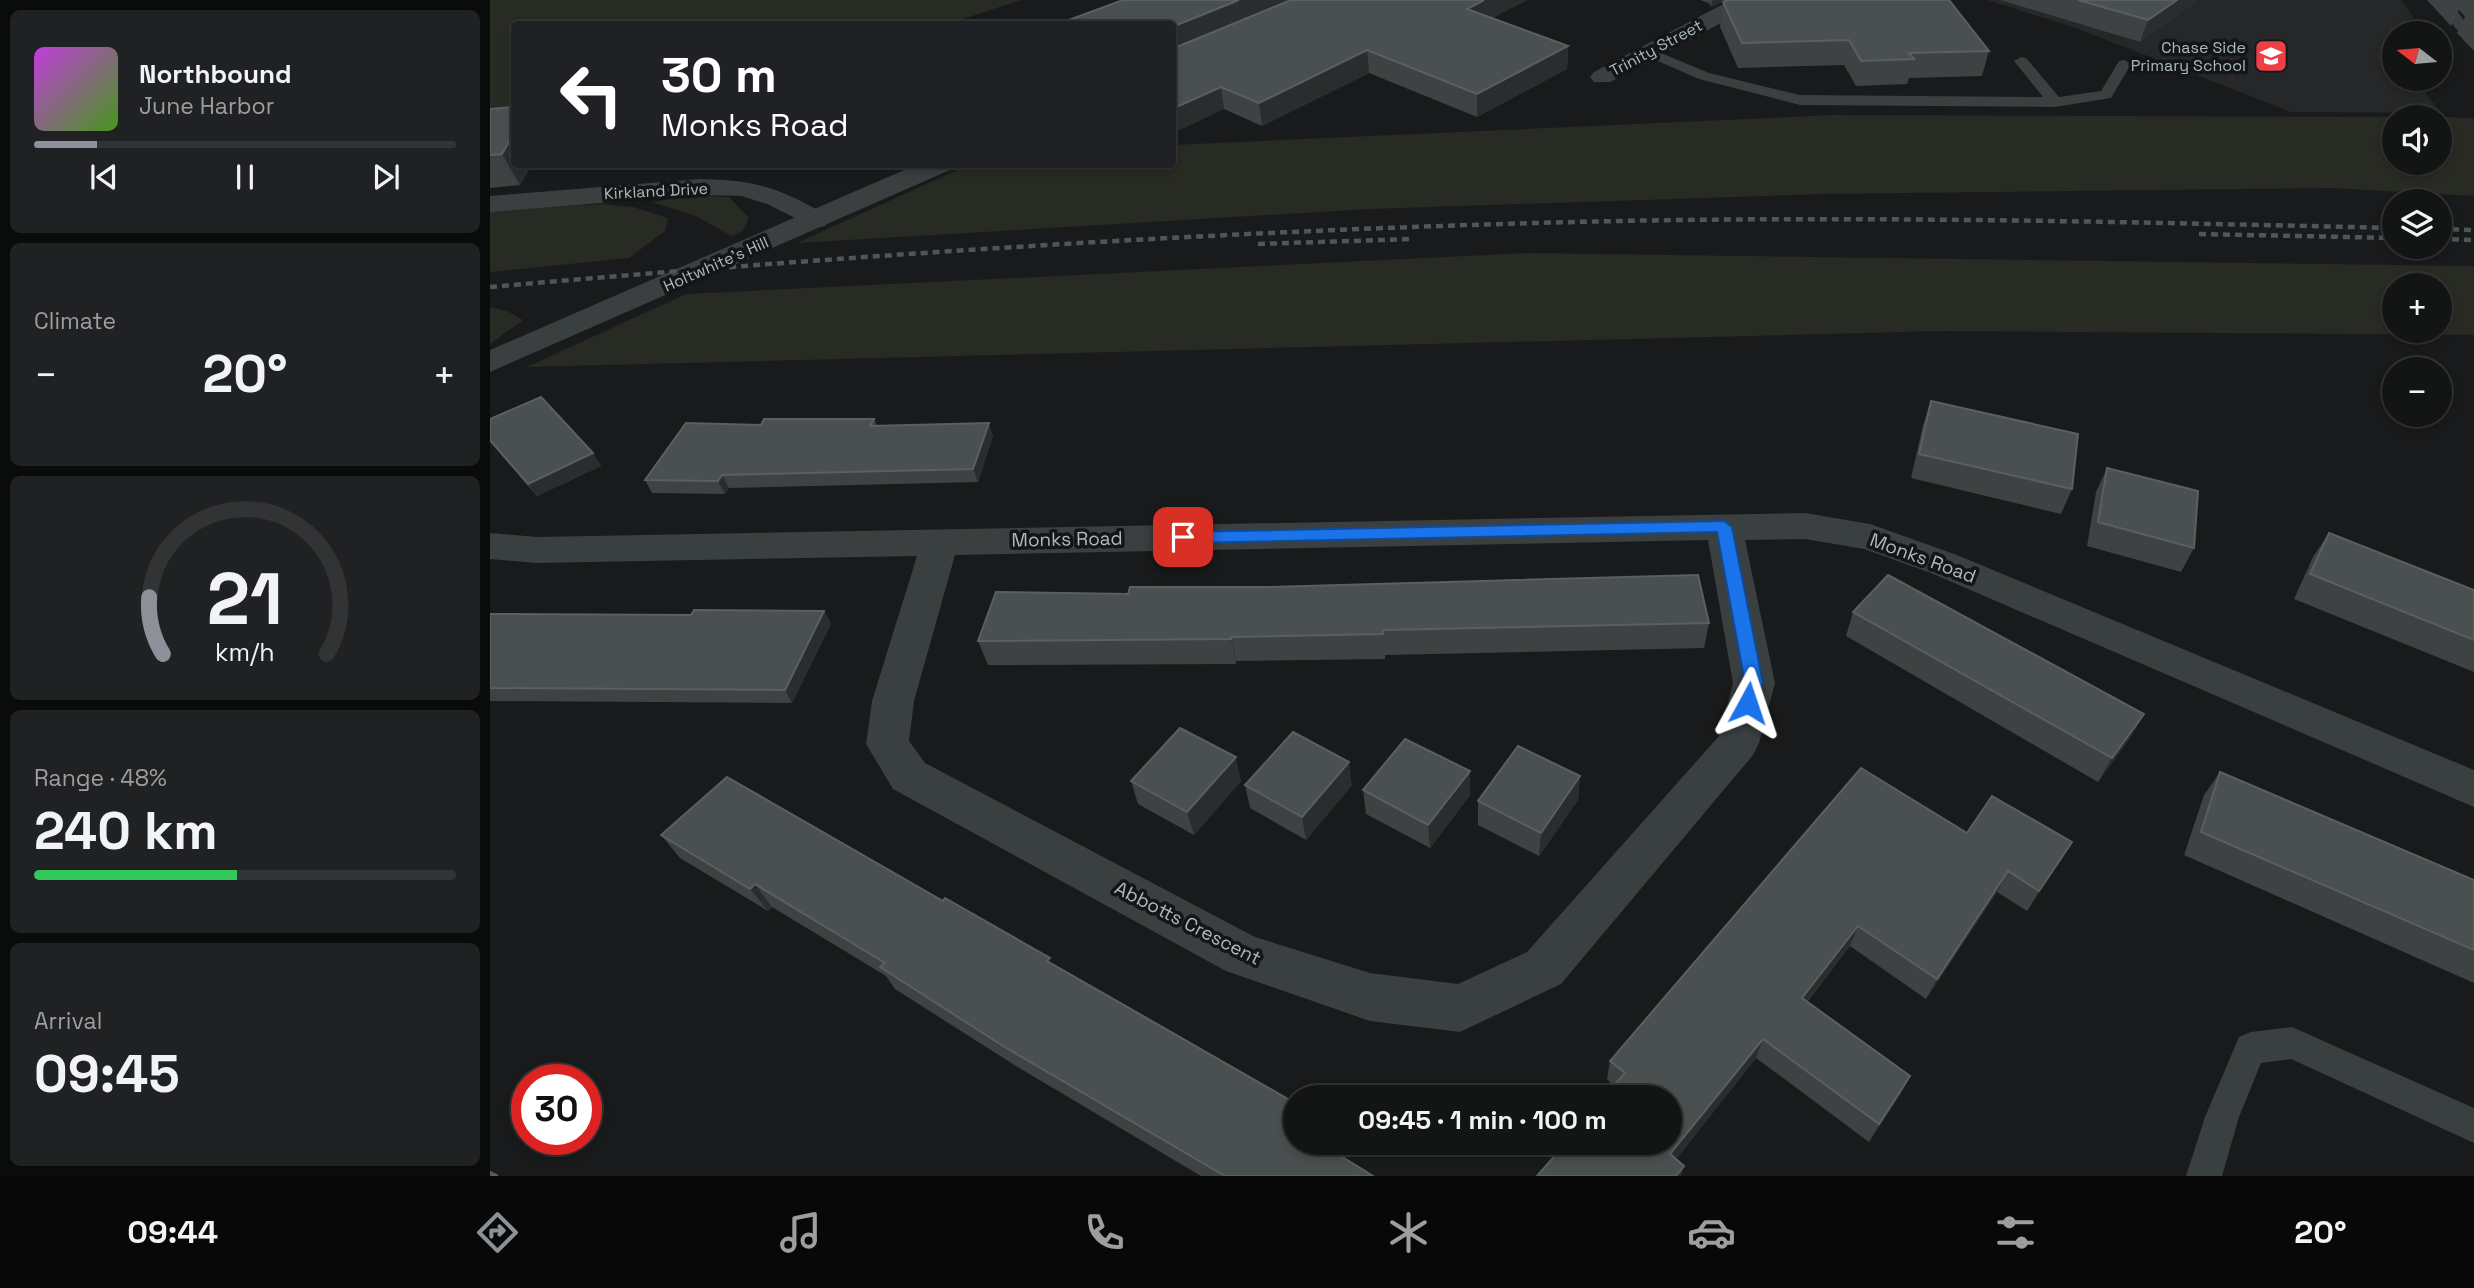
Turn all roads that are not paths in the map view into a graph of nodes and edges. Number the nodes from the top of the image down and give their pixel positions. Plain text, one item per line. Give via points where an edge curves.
1 (1747, 0) edge
2 (2474, 1) edge
3 (2474, 27) edge
4 (1649, 52) junction
5 (2021, 61) dead end
6 (2124, 64) dead end
7 (1602, 77) dead end
8 (2054, 102) junction
9 (932, 168) edge
10 (490, 204) edge
11 (815, 220) junction
12 (490, 362) edge
13 (1724, 527) junction
14 (940, 542) junction
15 (490, 546) edge
16 (2474, 789) edge
17 (2474, 1126) edge
18 (2204, 1176) edge

1 - 4 street, Trinity Street
2 - 3 lane via 2442,0 2462,27
4 - 7 street, Trinity Street
4 - 8 lane via 1704,76 1800,100
5 - 8 lane
6 - 8 lane via 2106,95
9 - 11 street, Holtwhite's Hill
10 - 11 street, Kirkland Drive via 686,188 742,188 777,198
11 - 12 street, Holtwhite's Hill
13 - 14 street, Monks Road
13 - 14 street, Abbotts Crescent via 1754,683 1738,743 1544,968 1460,1008 1370,997 1243,955 909,776 887,744 888,733 893,701
13 - 16 street, Monks Road via 1805,526 1870,537 1944,564
14 - 15 street, Monks Road via 537,550
17 - 18 lane via 2292,1042 2251,1048

